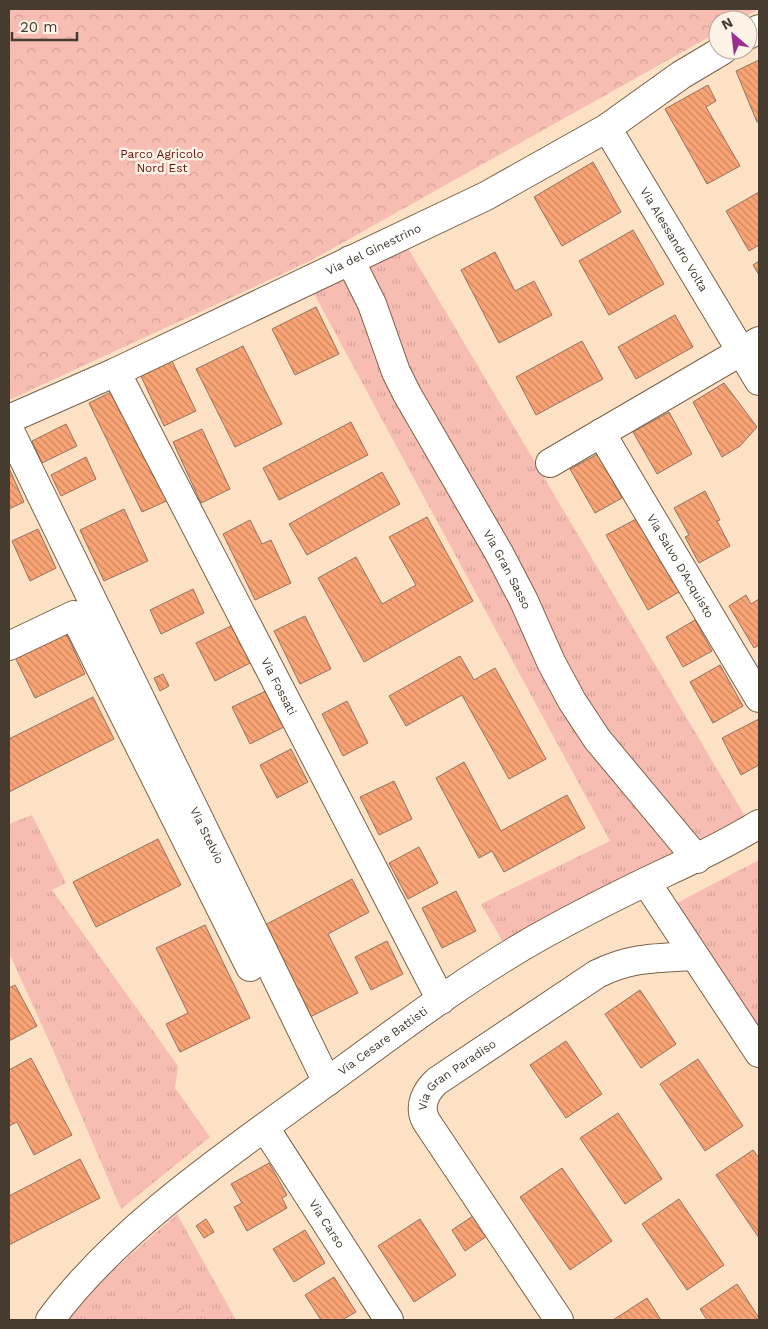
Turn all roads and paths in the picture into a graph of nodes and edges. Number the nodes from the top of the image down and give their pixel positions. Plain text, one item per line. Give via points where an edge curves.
1 (708, 59) edge
2 (607, 128) junction
3 (350, 260) junction
4 (750, 346) edge
5 (116, 372) junction
6 (759, 381) edge
7 (9, 419) edge
8 (9, 429) edge
9 (601, 433) junction
10 (550, 463) dead end
11 (87, 591) junction
12 (74, 615) junction
13 (9, 646) edge
14 (759, 698) edge
15 (759, 824) edge
16 (697, 858) junction
17 (646, 882) junction
18 (694, 956) junction
19 (441, 1000) junction
20 (759, 1052) edge
21 (320, 1087) junction
22 (265, 1128) junction
23 (50, 1320) edge
24 (389, 1320) edge
25 (560, 1320) edge

1 - 2 street, Via del Ginestrino
2 - 3 street, Via del Ginestrino via 486,196
2 - 4 street, Via Alessandro Volta
3 - 5 street, Via del Ginestrino
3 - 16 street, Via Gran Sasso via 372,304 396,372 502,559 562,685 598,739
4 - 6 street, Via Alessandro Volta
4 - 9 street
5 - 7 street, Via del Ginestrino
5 - 19 street, Via Fossati
8 - 11 street, Via Stelvio
9 - 10 street
9 - 14 street, Via Salvo D'Acquisto
11 - 12 street via 84,605
11 - 21 street, Via Stelvio
12 - 13 street
12 - 21 street, Via Stelvio
15 - 16 street, Via Cesare Battisti
16 - 17 street, Via Cesare Battisti
17 - 18 street
17 - 19 street, Via Cesare Battisti via 535,939
18 - 20 street
18 - 25 street, Via Gran Paradiso via 634,960 597,974 428,1090 423,1111 426,1121
19 - 21 street, Via Cesare Battisti
21 - 22 street, Via Cesare Battisti
22 - 23 street, Via Cesare Battisti via 147,1220 86,1279
22 - 24 street, Via Carso

